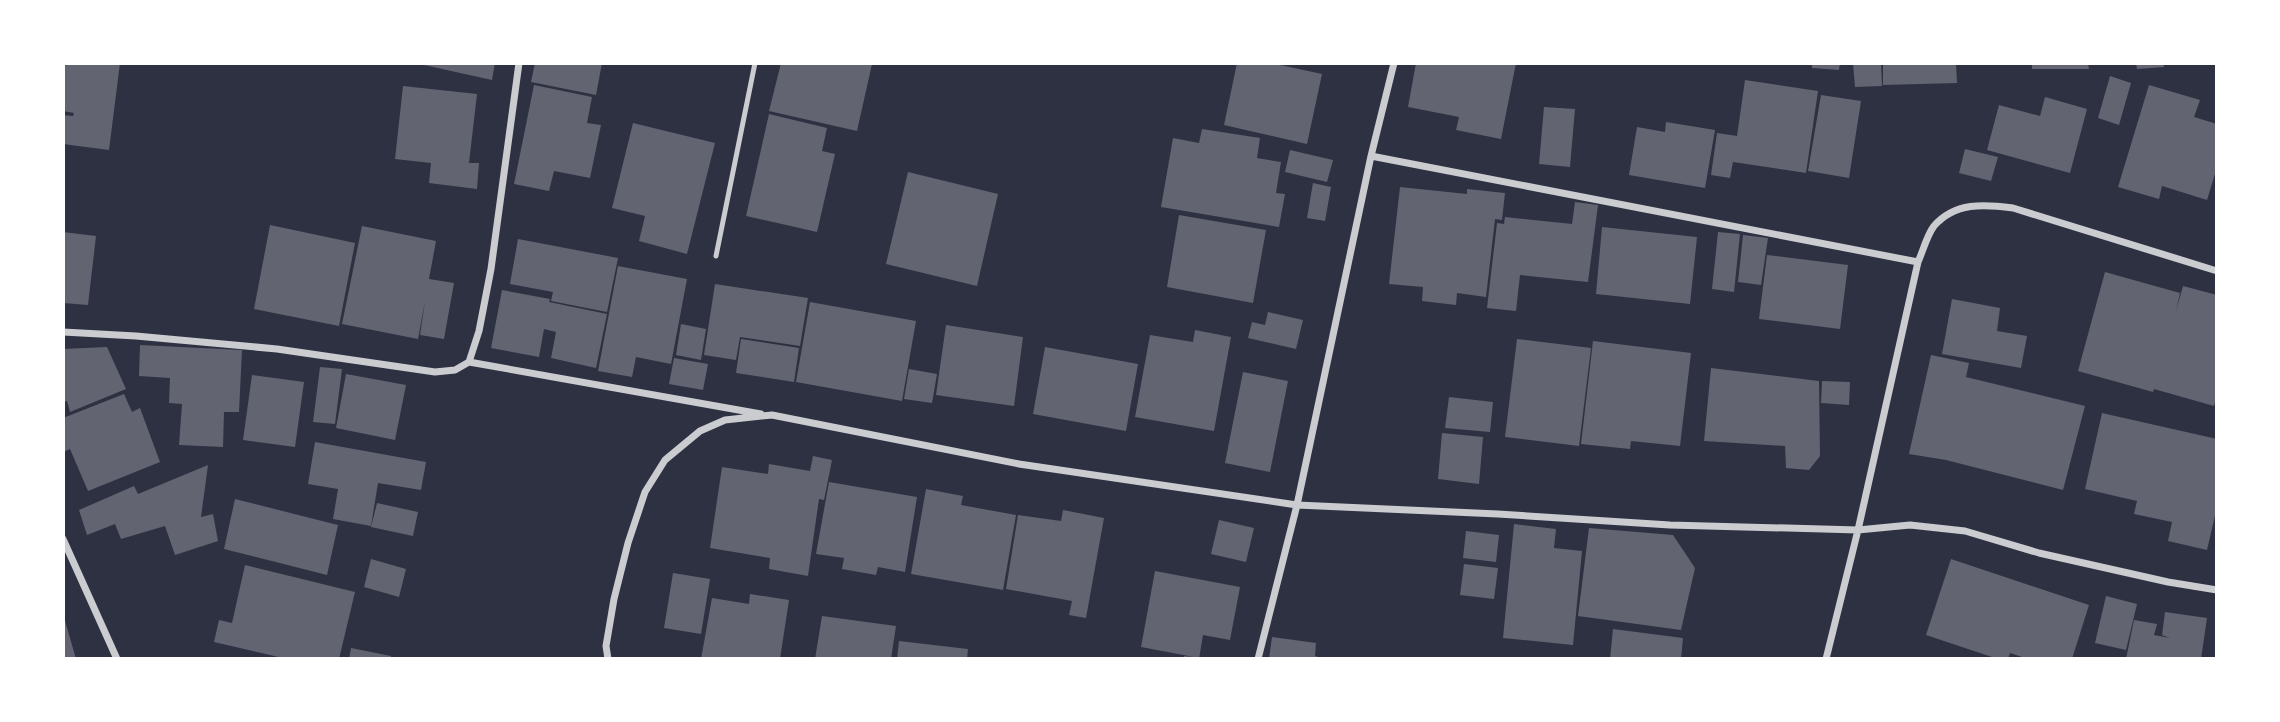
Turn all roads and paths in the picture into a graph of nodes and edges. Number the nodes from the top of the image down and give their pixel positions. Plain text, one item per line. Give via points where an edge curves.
1 (519, 63) edge
2 (755, 63) edge
3 (1394, 63) edge
4 (1371, 156) junction
5 (716, 256) dead end
6 (1918, 262) junction
7 (2217, 271) edge
8 (63, 332) edge
9 (469, 362) junction
10 (772, 415) junction
11 (1297, 505) junction
12 (1858, 530) junction
13 (63, 539) edge
14 (2217, 590) edge
15 (117, 659) edge
16 (608, 659) edge
17 (1258, 659) edge
18 (1826, 659) edge

1 - 9 street via 491,269
2 - 5 lane
3 - 4 street
4 - 6 street
4 - 11 street
6 - 7 street via 1934,226 1958,208 1984,204 2013,208
6 - 12 street
8 - 9 street via 277,349 435,372 455,370
9 - 10 street
10 - 11 street via 1019,464
10 - 16 street via 725,420 700,432 665,460 645,492 628,543 614,599
11 - 12 street
11 - 17 street
12 - 14 street via 1910,525 1965,531 2039,553
12 - 18 street
13 - 15 street

